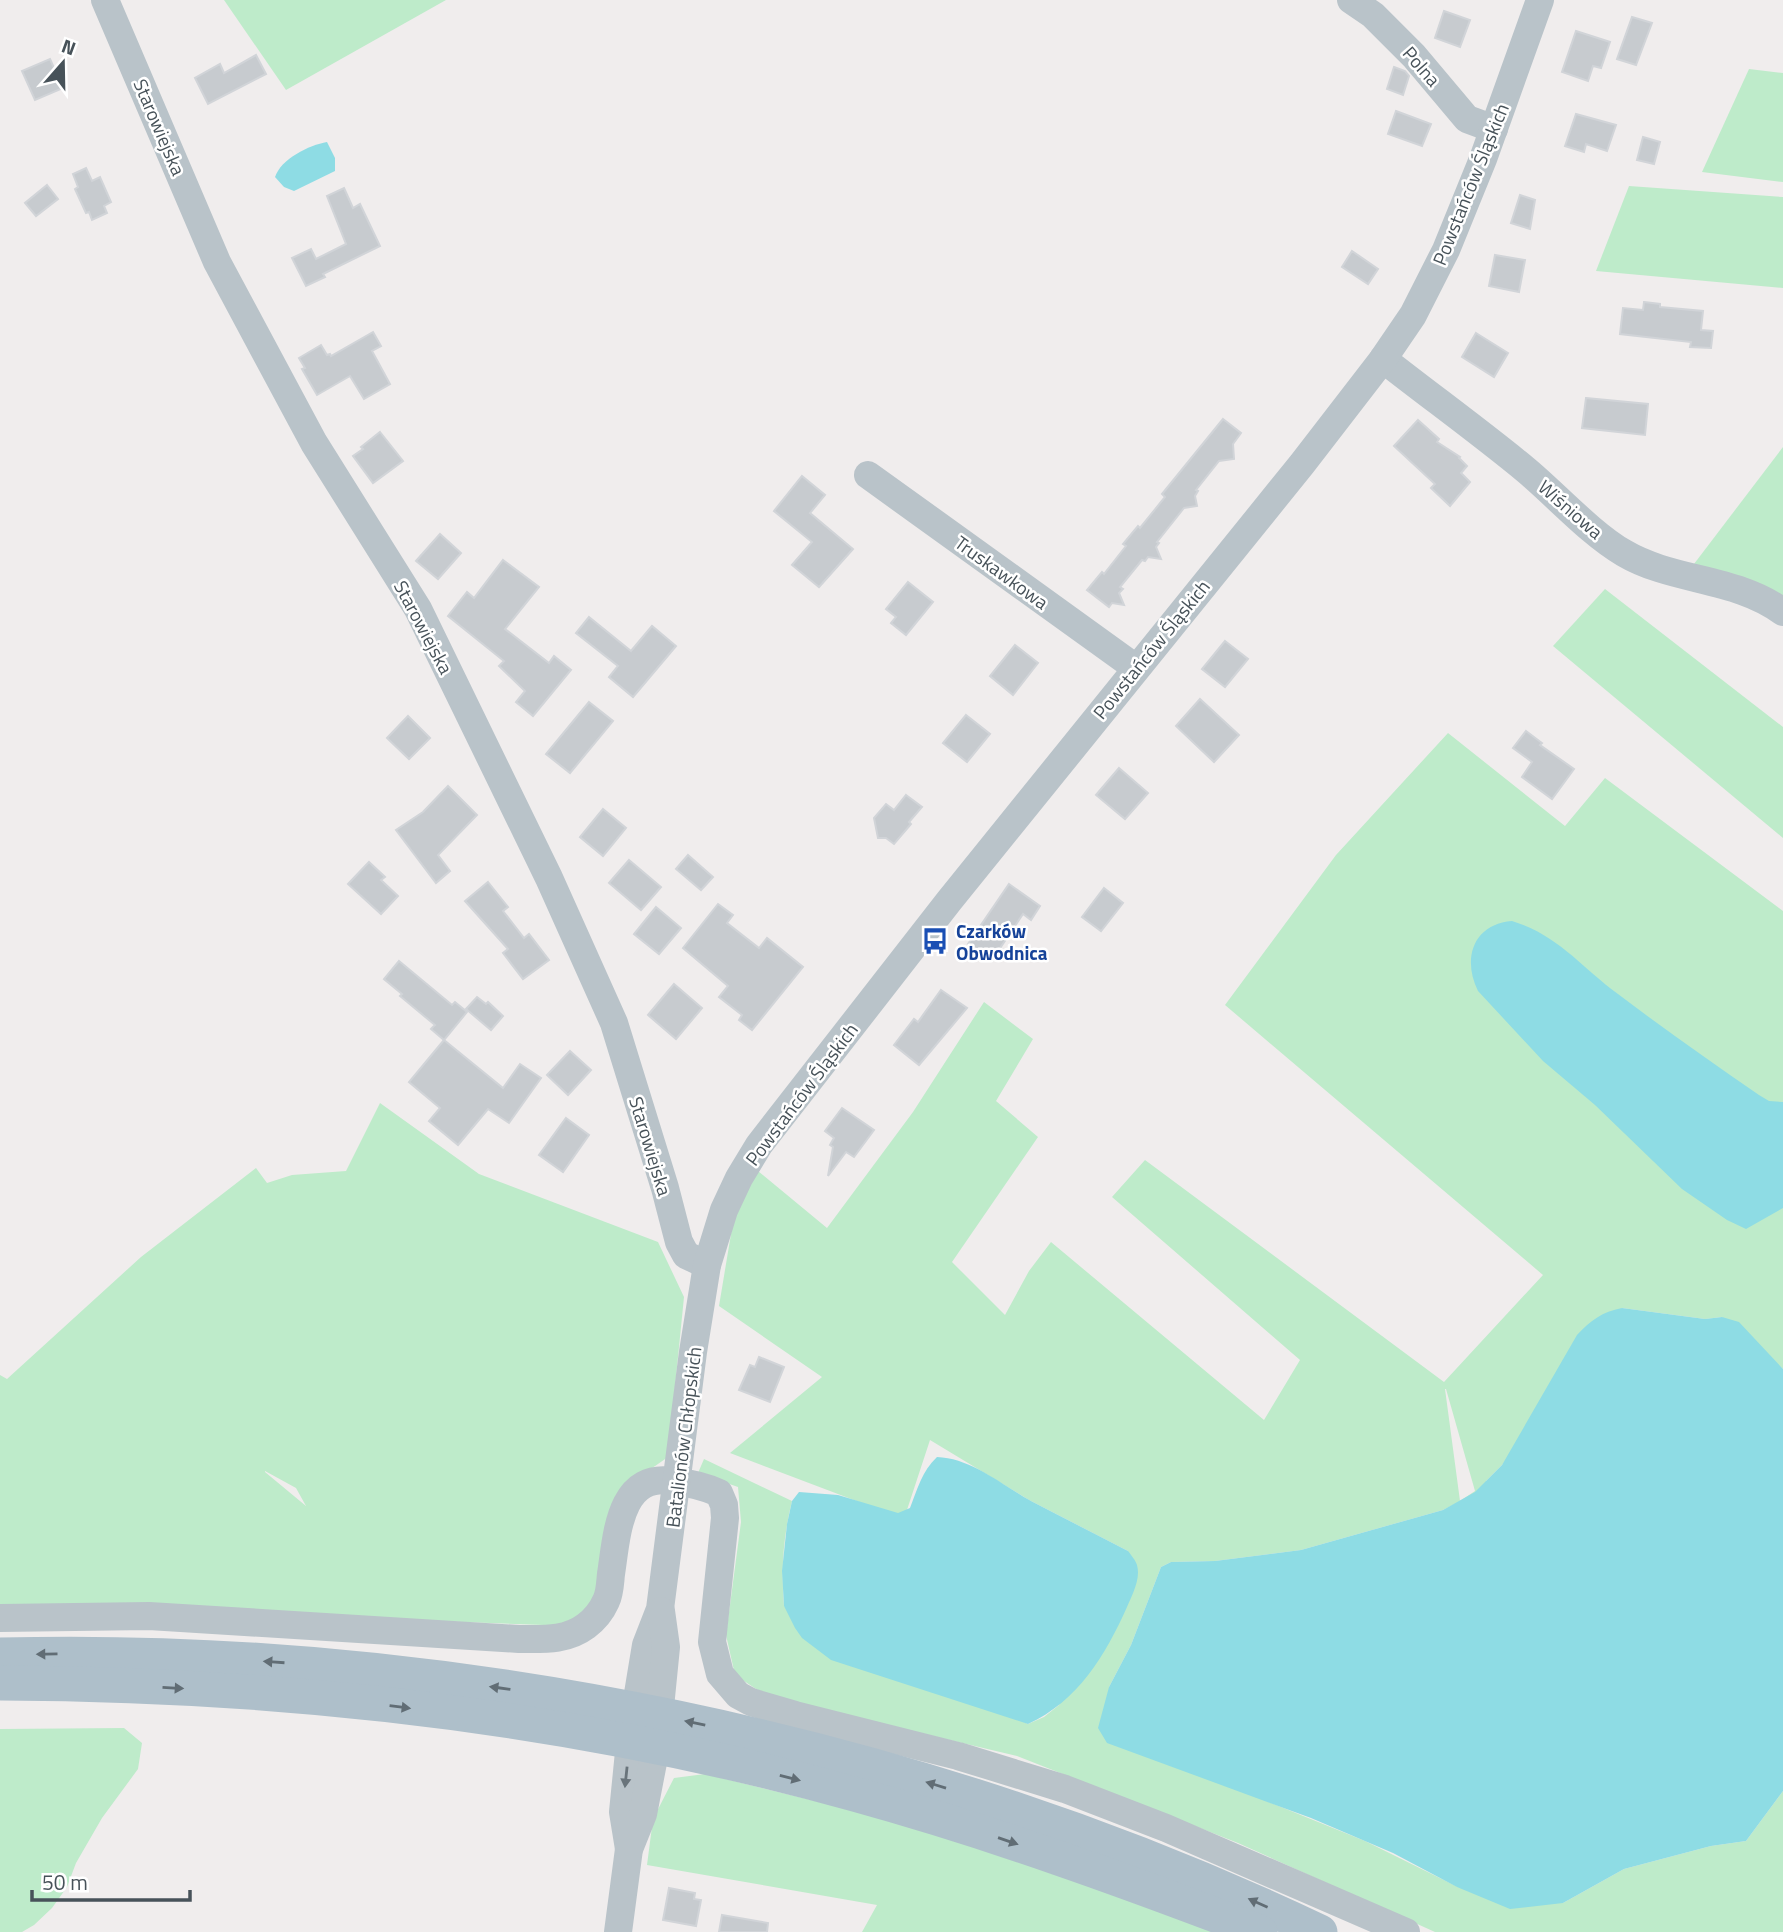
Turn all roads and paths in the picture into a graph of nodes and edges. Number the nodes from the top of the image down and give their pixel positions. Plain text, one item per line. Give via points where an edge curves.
1 (104, 0) edge
2 (1351, 0) edge
3 (1540, 0) edge
4 (1494, 129) junction
5 (1383, 359) junction
6 (868, 475) dead end
7 (1783, 612) edge
8 (1136, 668) junction
9 (707, 1265) junction
10 (677, 1482) junction
11 (0, 1618) edge
12 (0, 1655) edge
13 (0, 1683) edge
14 (645, 1729) junction
15 (618, 1932) edge
16 (1260, 1932) edge
17 (1320, 1932) edge
18 (1406, 1932) edge

1 - 9 street, Starowiejska via 217,262 314,443 418,609 549,878 614,1023 678,1242 686,1255
2 - 4 street, Polna via 1414,55 1467,119
3 - 4 street, Powstańców Śląskich
4 - 5 street, Powstańców Śląskich via 1446,250 1413,315
5 - 7 street, Wiśniowa via 1623,552 1649,566 1754,595
5 - 8 street, Powstańców Śląskich
6 - 8 street, Truskawkowa
8 - 9 street, Powstańców Śląskich via 759,1145 724,1210
9 - 10 street, Batalionów Chłopskich
10 - 11 street via 660,1479 635,1488 619,1530 607,1600 586,1626 565,1638 149,1616
10 - 14 street, Batalionów Chłopskich via 660,1609 666,1647
10 - 18 street via 713,1490 724,1505 712,1642 720,1674 738,1695 1065,1789
14 -> 12 main road via 527,1692 311,1665 146,1655
13 -> 14 main road via 105,1684
14 - 15 street, Batalionów Chłopskich via 623,1812 629,1849
14 -> 16 main road via 955,1823
17 -> 14 main road via 1185,1872 1011,1808 801,1748

